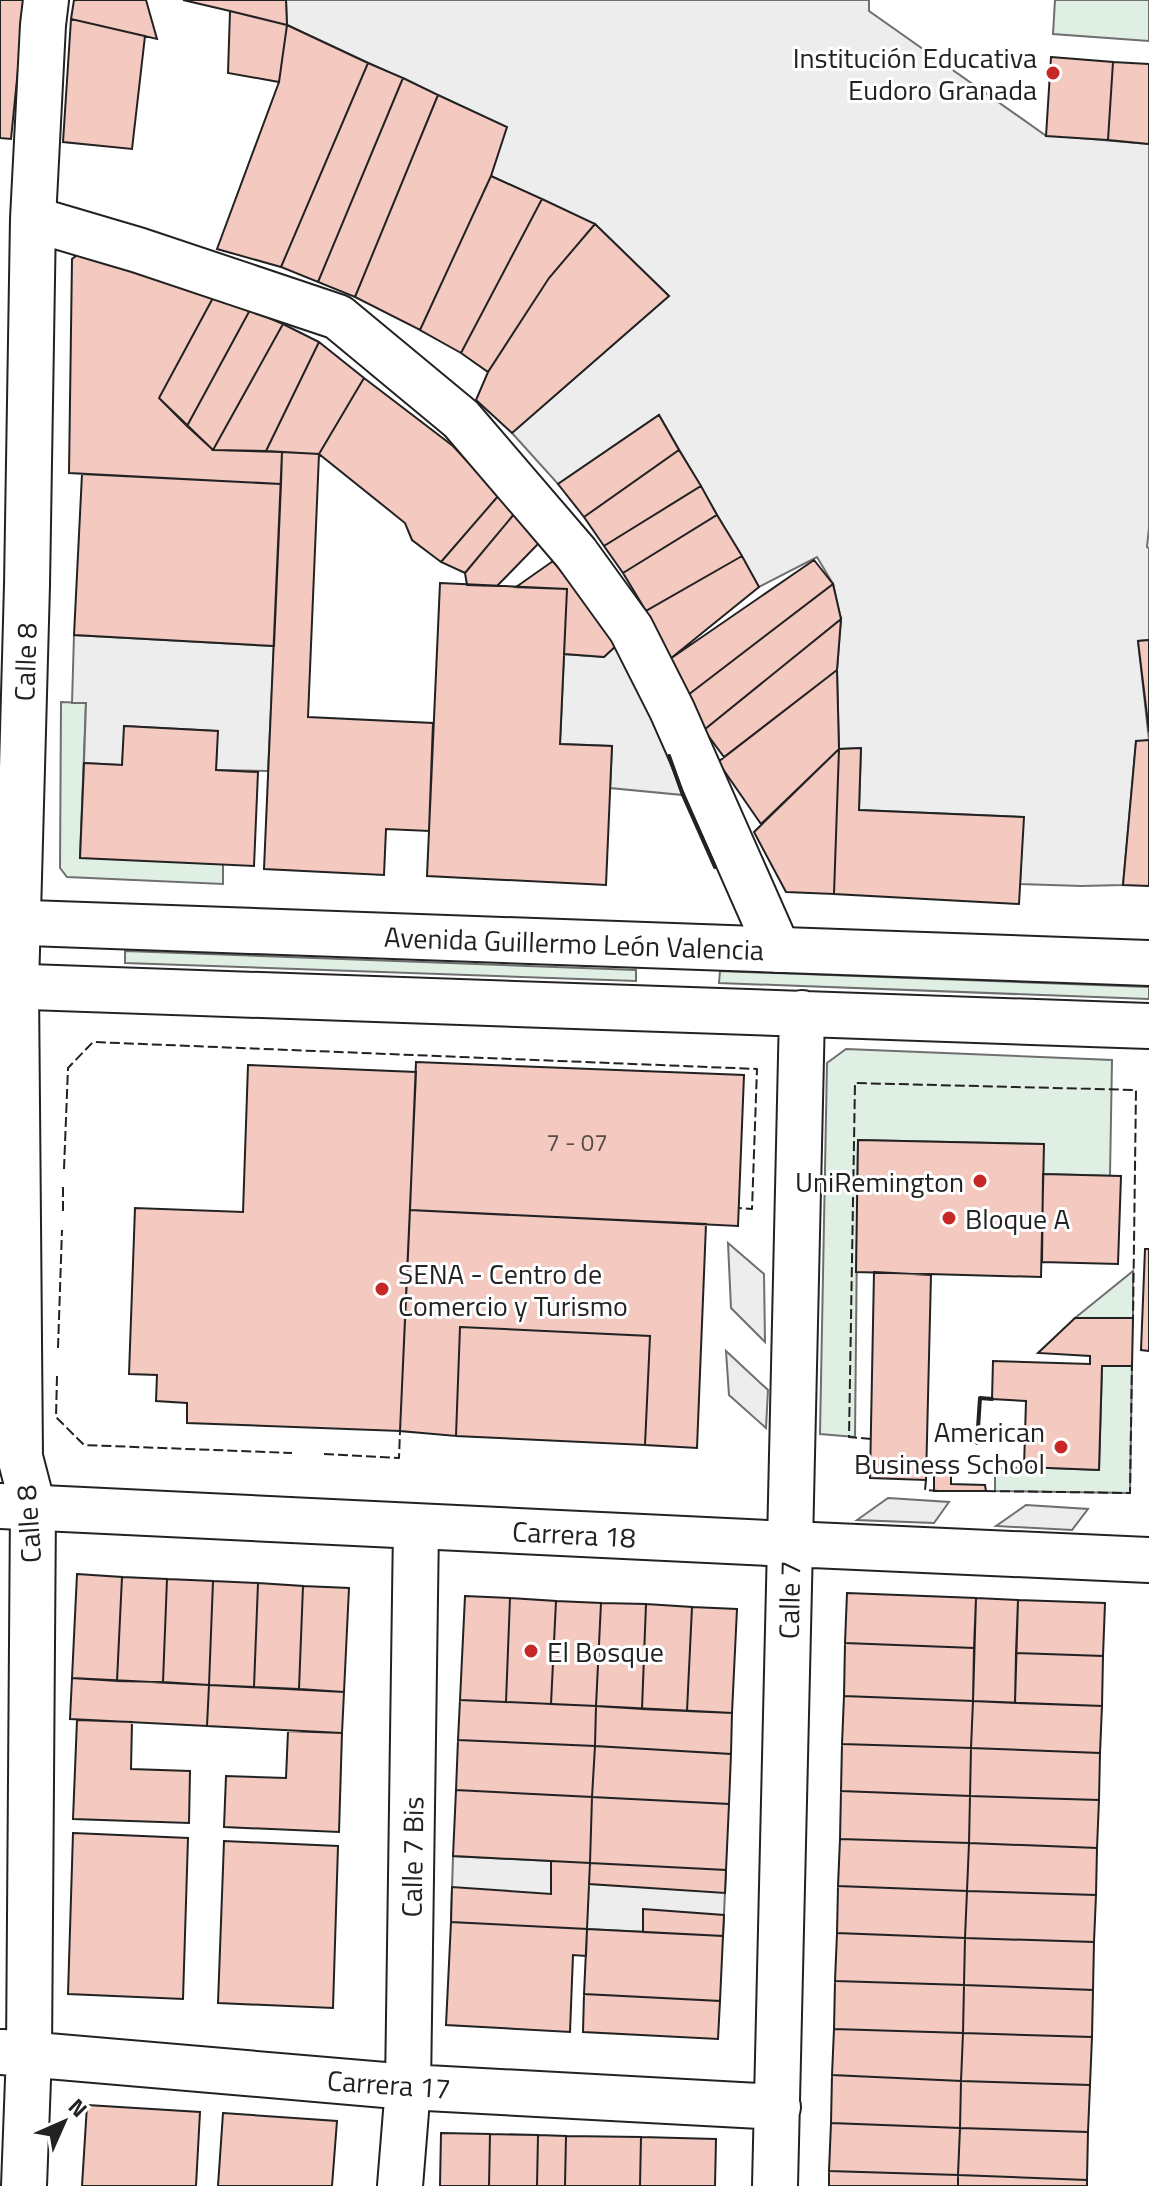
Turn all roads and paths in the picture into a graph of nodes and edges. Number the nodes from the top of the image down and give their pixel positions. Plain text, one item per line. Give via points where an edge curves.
1 (46, 0) edge
2 (33, 219) junction
3 (9, 923) edge
4 (778, 950) junction
5 (1149, 963) edge
6 (8, 986) edge
7 (802, 1013) junction
8 (1149, 1026) edge
9 (16, 1506) edge
10 (416, 1527) junction
11 (790, 1544) junction
12 (1149, 1560) edge
13 (15, 2053) edge
14 (408, 2087) junction
15 (778, 2107) junction
16 (24, 2186) edge
17 (400, 2186) edge
18 (775, 2186) edge

1 - 2 street, Calle 8
2 - 3 street, Calle 8 via 27,585
2 - 4 street via 338,317 461,419 576,553 631,629
3 - 4 street, Avenida Guillermo León Valencia
3 - 6 street, Calle 8
4 - 5 street, Avenida Guillermo León Valencia
6 - 7 street
6 - 9 street, Calle 8 via 20,1457
7 - 8 street
7 - 11 street, Calle 7
9 - 10 street, Carrera 18
9 - 13 street, Calle 8
10 - 11 street, Carrera 18
10 - 14 street, Calle 7 Bis
11 - 12 street, Carrera 18
11 - 15 street, Calle 7
13 - 14 street, Carrera 17
13 - 16 street, Calle 8
14 - 15 street, Carrera 17
14 - 17 street, Calle 7 Bis
15 - 18 street, Calle 7

